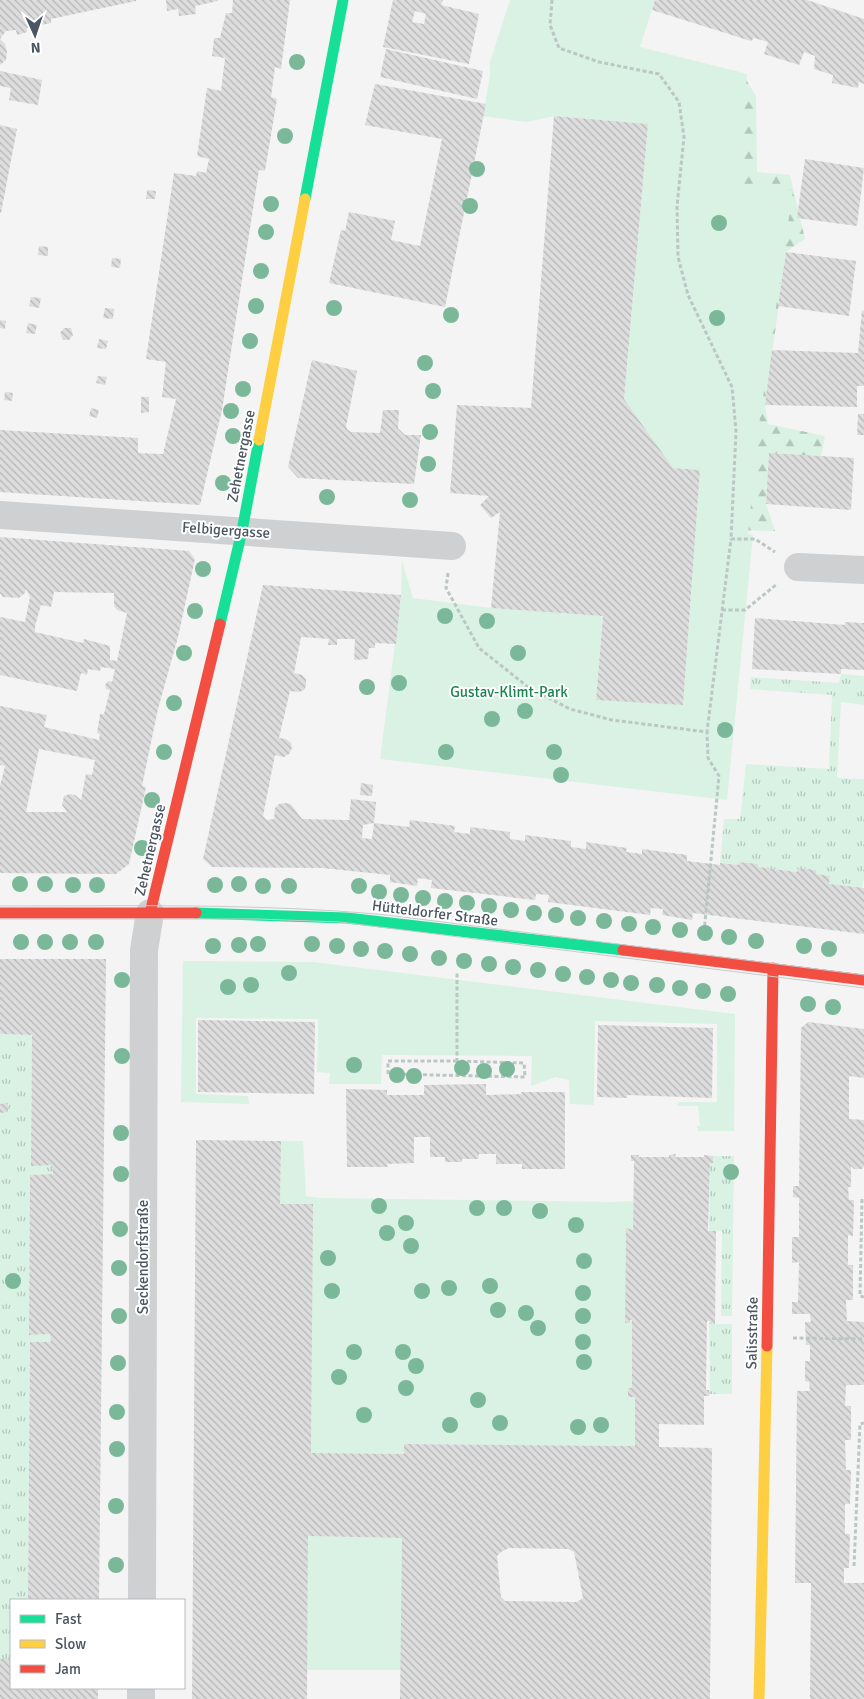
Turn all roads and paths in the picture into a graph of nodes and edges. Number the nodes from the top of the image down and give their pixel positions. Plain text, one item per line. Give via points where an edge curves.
1 (343, 0) edge
2 (552, 0) edge
3 (0, 515) edge
4 (242, 531) junction
5 (731, 539) junction
6 (452, 546) joint
7 (798, 567) junction
8 (864, 570) edge
9 (722, 610) junction
10 (707, 732) junction
11 (0, 913) edge
12 (150, 914) junction
13 (701, 959) junction
14 (773, 968) junction
15 (457, 973) dead end
16 (864, 980) edge
17 (457, 1061) junction
18 (862, 1199) dead end
19 (864, 1297) edge
20 (767, 1338) junction
21 (864, 1339) edge
22 (864, 1423) edge
23 (854, 1566) dead end
24 (142, 1599) edge
25 (759, 1699) edge

1 - 4 street, Zehetnergasse
2 - 5 path via 550,25 559,48 599,62 658,74 679,102 684,136 677,206 678,257 688,295 732,387 736,431
3 - 4 street, Felbigergasse
4 - 6 street, Felbigergasse
4 - 12 street, Zehetnergasse
5 - 7 path via 755,539
5 - 9 path
6 - 10 path via 446,588 479,648 528,687 570,709 612,720
7 - 8 street
7 - 9 path via 745,610
9 - 10 path
10 - 13 path via 708,758 719,776
11 - 12 street, Hütteldorfer Straße
12 - 13 street, Hütteldorfer Straße via 292,914 347,918
12 - 24 street, Seckendorfstraße via 144,960
13 - 14 street, Hütteldorfer Straße
14 - 16 street, Hütteldorfer Straße
14 - 20 street, Salisstraße
15 - 17 path
17 - 17 path via 524,1063 525,1077 388,1074 388,1061
18 - 19 path via 860,1296
20 - 21 path
20 - 25 street, Salisstraße
22 - 23 path via 860,1424

